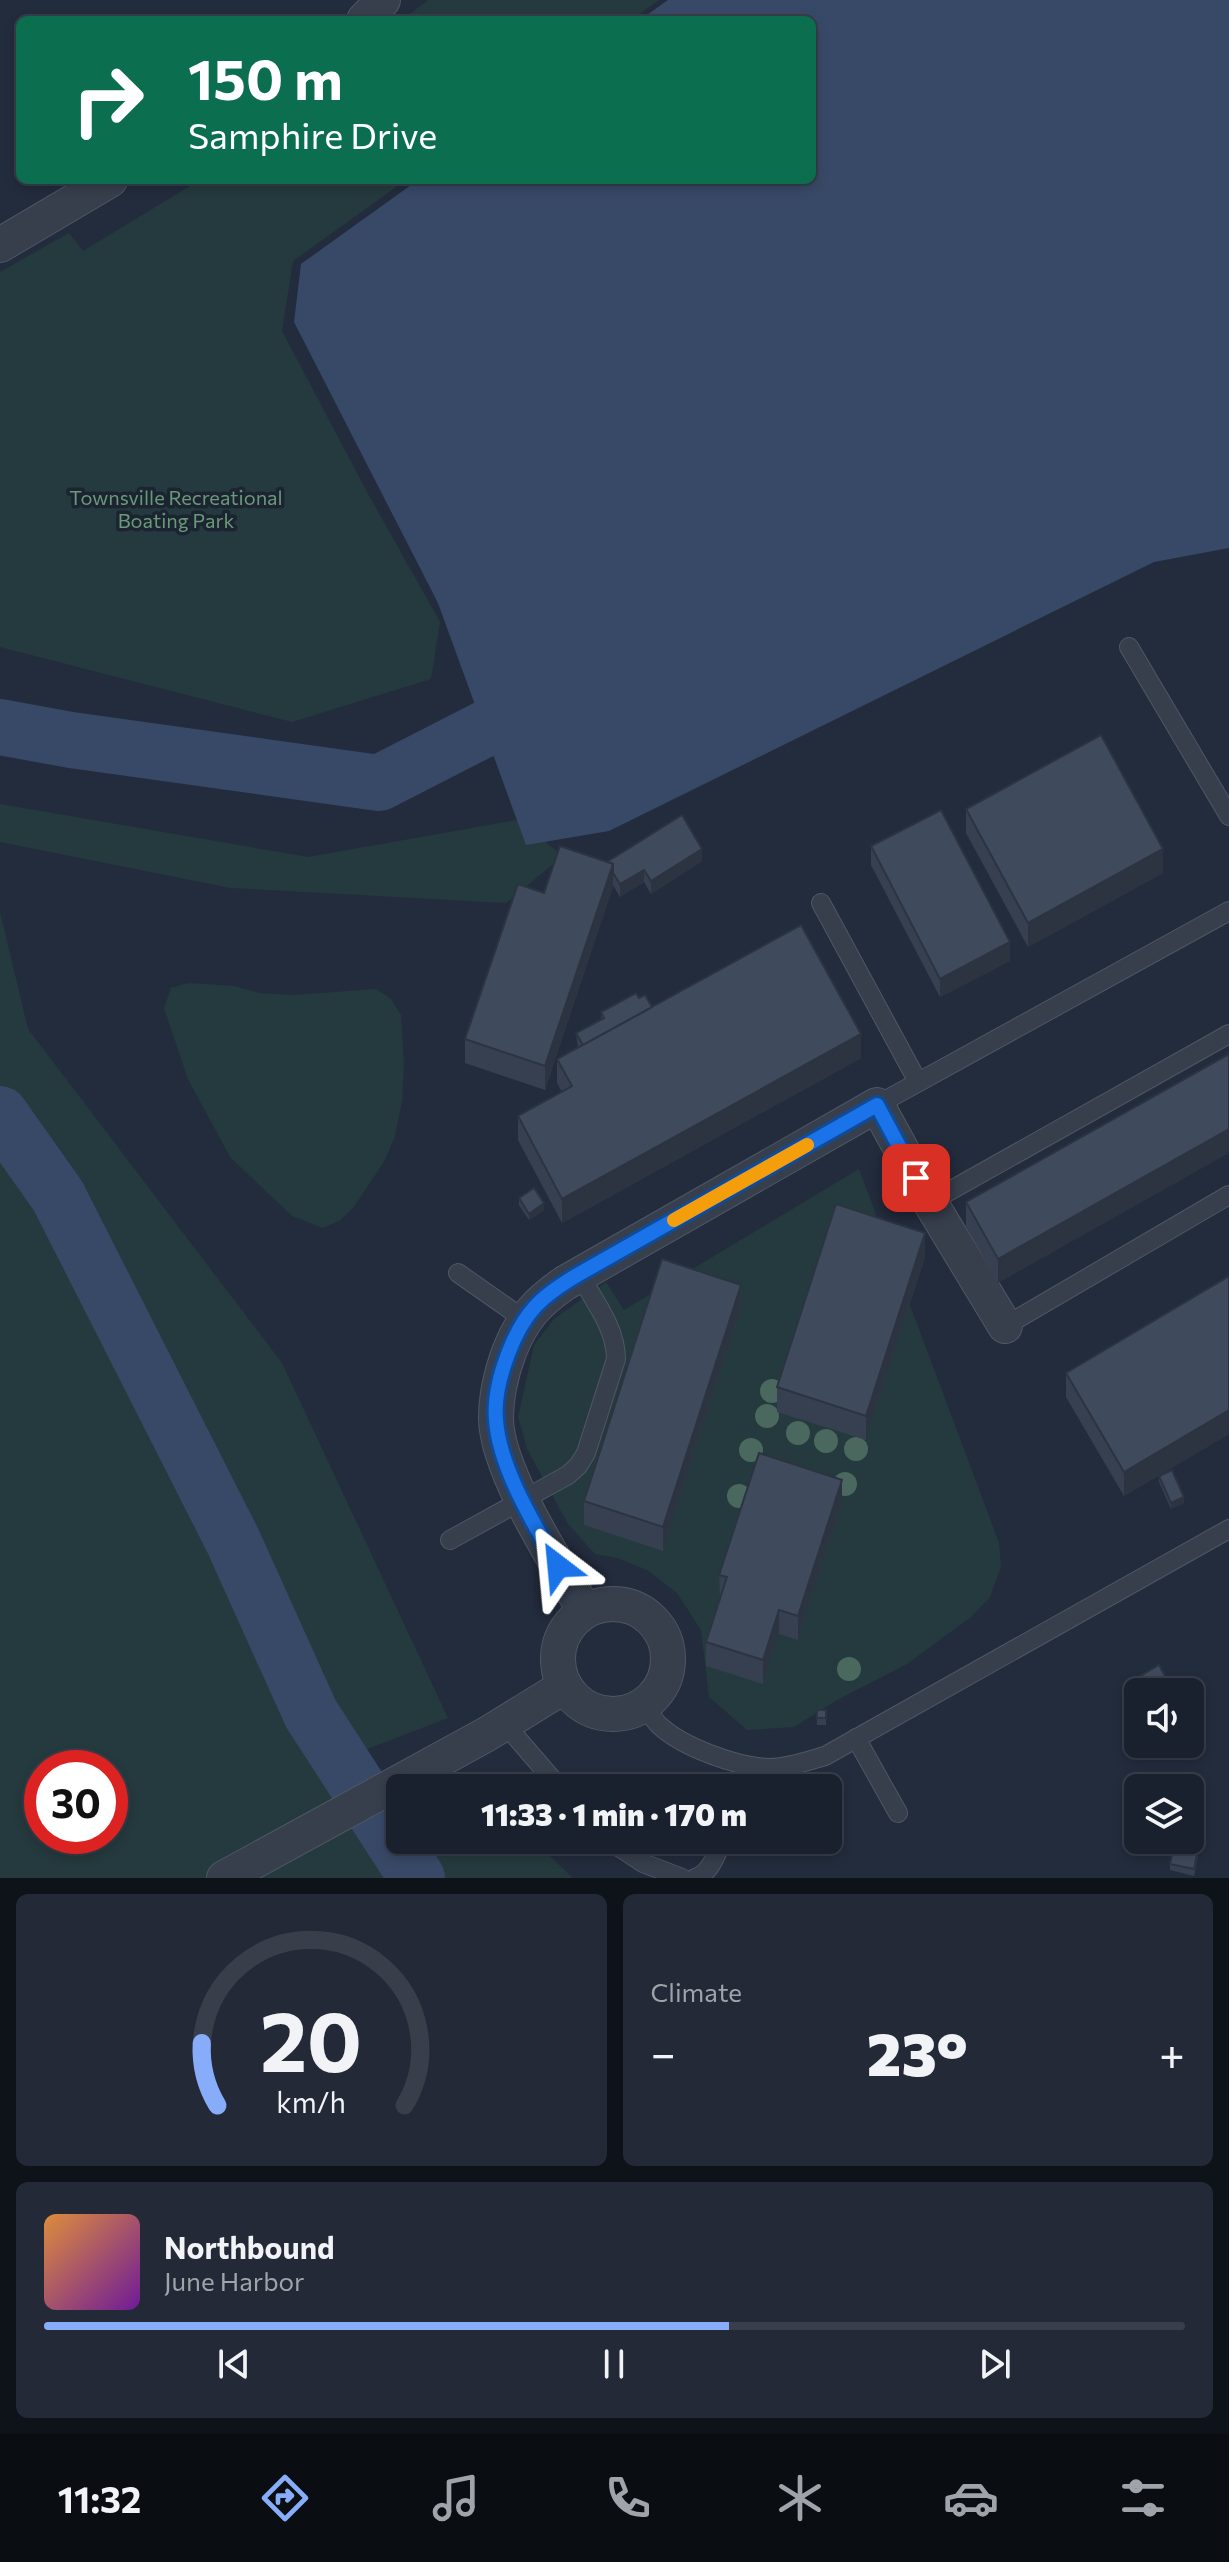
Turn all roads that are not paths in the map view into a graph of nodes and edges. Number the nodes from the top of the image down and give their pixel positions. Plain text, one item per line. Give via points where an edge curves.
1 (383, 0) edge
2 (368, 16) edge
3 (103, 184) edge
4 (0, 245) edge
5 (1129, 647) dead end
6 (1229, 816) edge
7 (821, 903) dead end
8 (1229, 911) edge
9 (1229, 1034) edge
10 (918, 1082) junction
11 (877, 1105) junction
12 (1229, 1195) edge
13 (930, 1202) junction
14 (458, 1273) dead end
15 (579, 1274) junction
16 (525, 1320) junction
17 (1005, 1326) joint
18 (523, 1499) junction
19 (1229, 1529) edge
20 (450, 1540) dead end
21 (585, 1611) junction
22 (565, 1686) junction
23 (643, 1705) junction
24 (504, 1723) junction
25 (856, 1738) junction
26 (548, 1774) edge
27 (898, 1813) dead end
28 (630, 1854) edge
29 (716, 1854) edge
30 (224, 1878) edge
31 (682, 1878) edge
32 (695, 1878) edge

1 - 2 street
3 - 4 street
5 - 6 lane
7 - 10 lane
8 - 10 lane
9 - 13 lane
10 - 11 lane
11 - 13 street
11 - 15 street
12 - 17 lane
13 - 17 street
14 - 16 lane
15 - 16 street via 538,1301
15 - 18 lane via 612,1333 616,1359 578,1466
16 - 18 street via 499,1378 496,1420 506,1463
18 - 20 lane
18 - 21 street
19 - 25 lane
21 - 22 street via 564,1632 558,1650
21 - 23 street via 609,1603 628,1605 658,1626 666,1642 665,1677
22 - 23 street via 591,1710 626,1713
22 - 24 street
23 - 25 lane via 660,1727 709,1755 743,1765 799,1764
24 - 26 lane
24 - 30 street
25 - 27 lane
28 - 31 lane
29 - 32 lane

